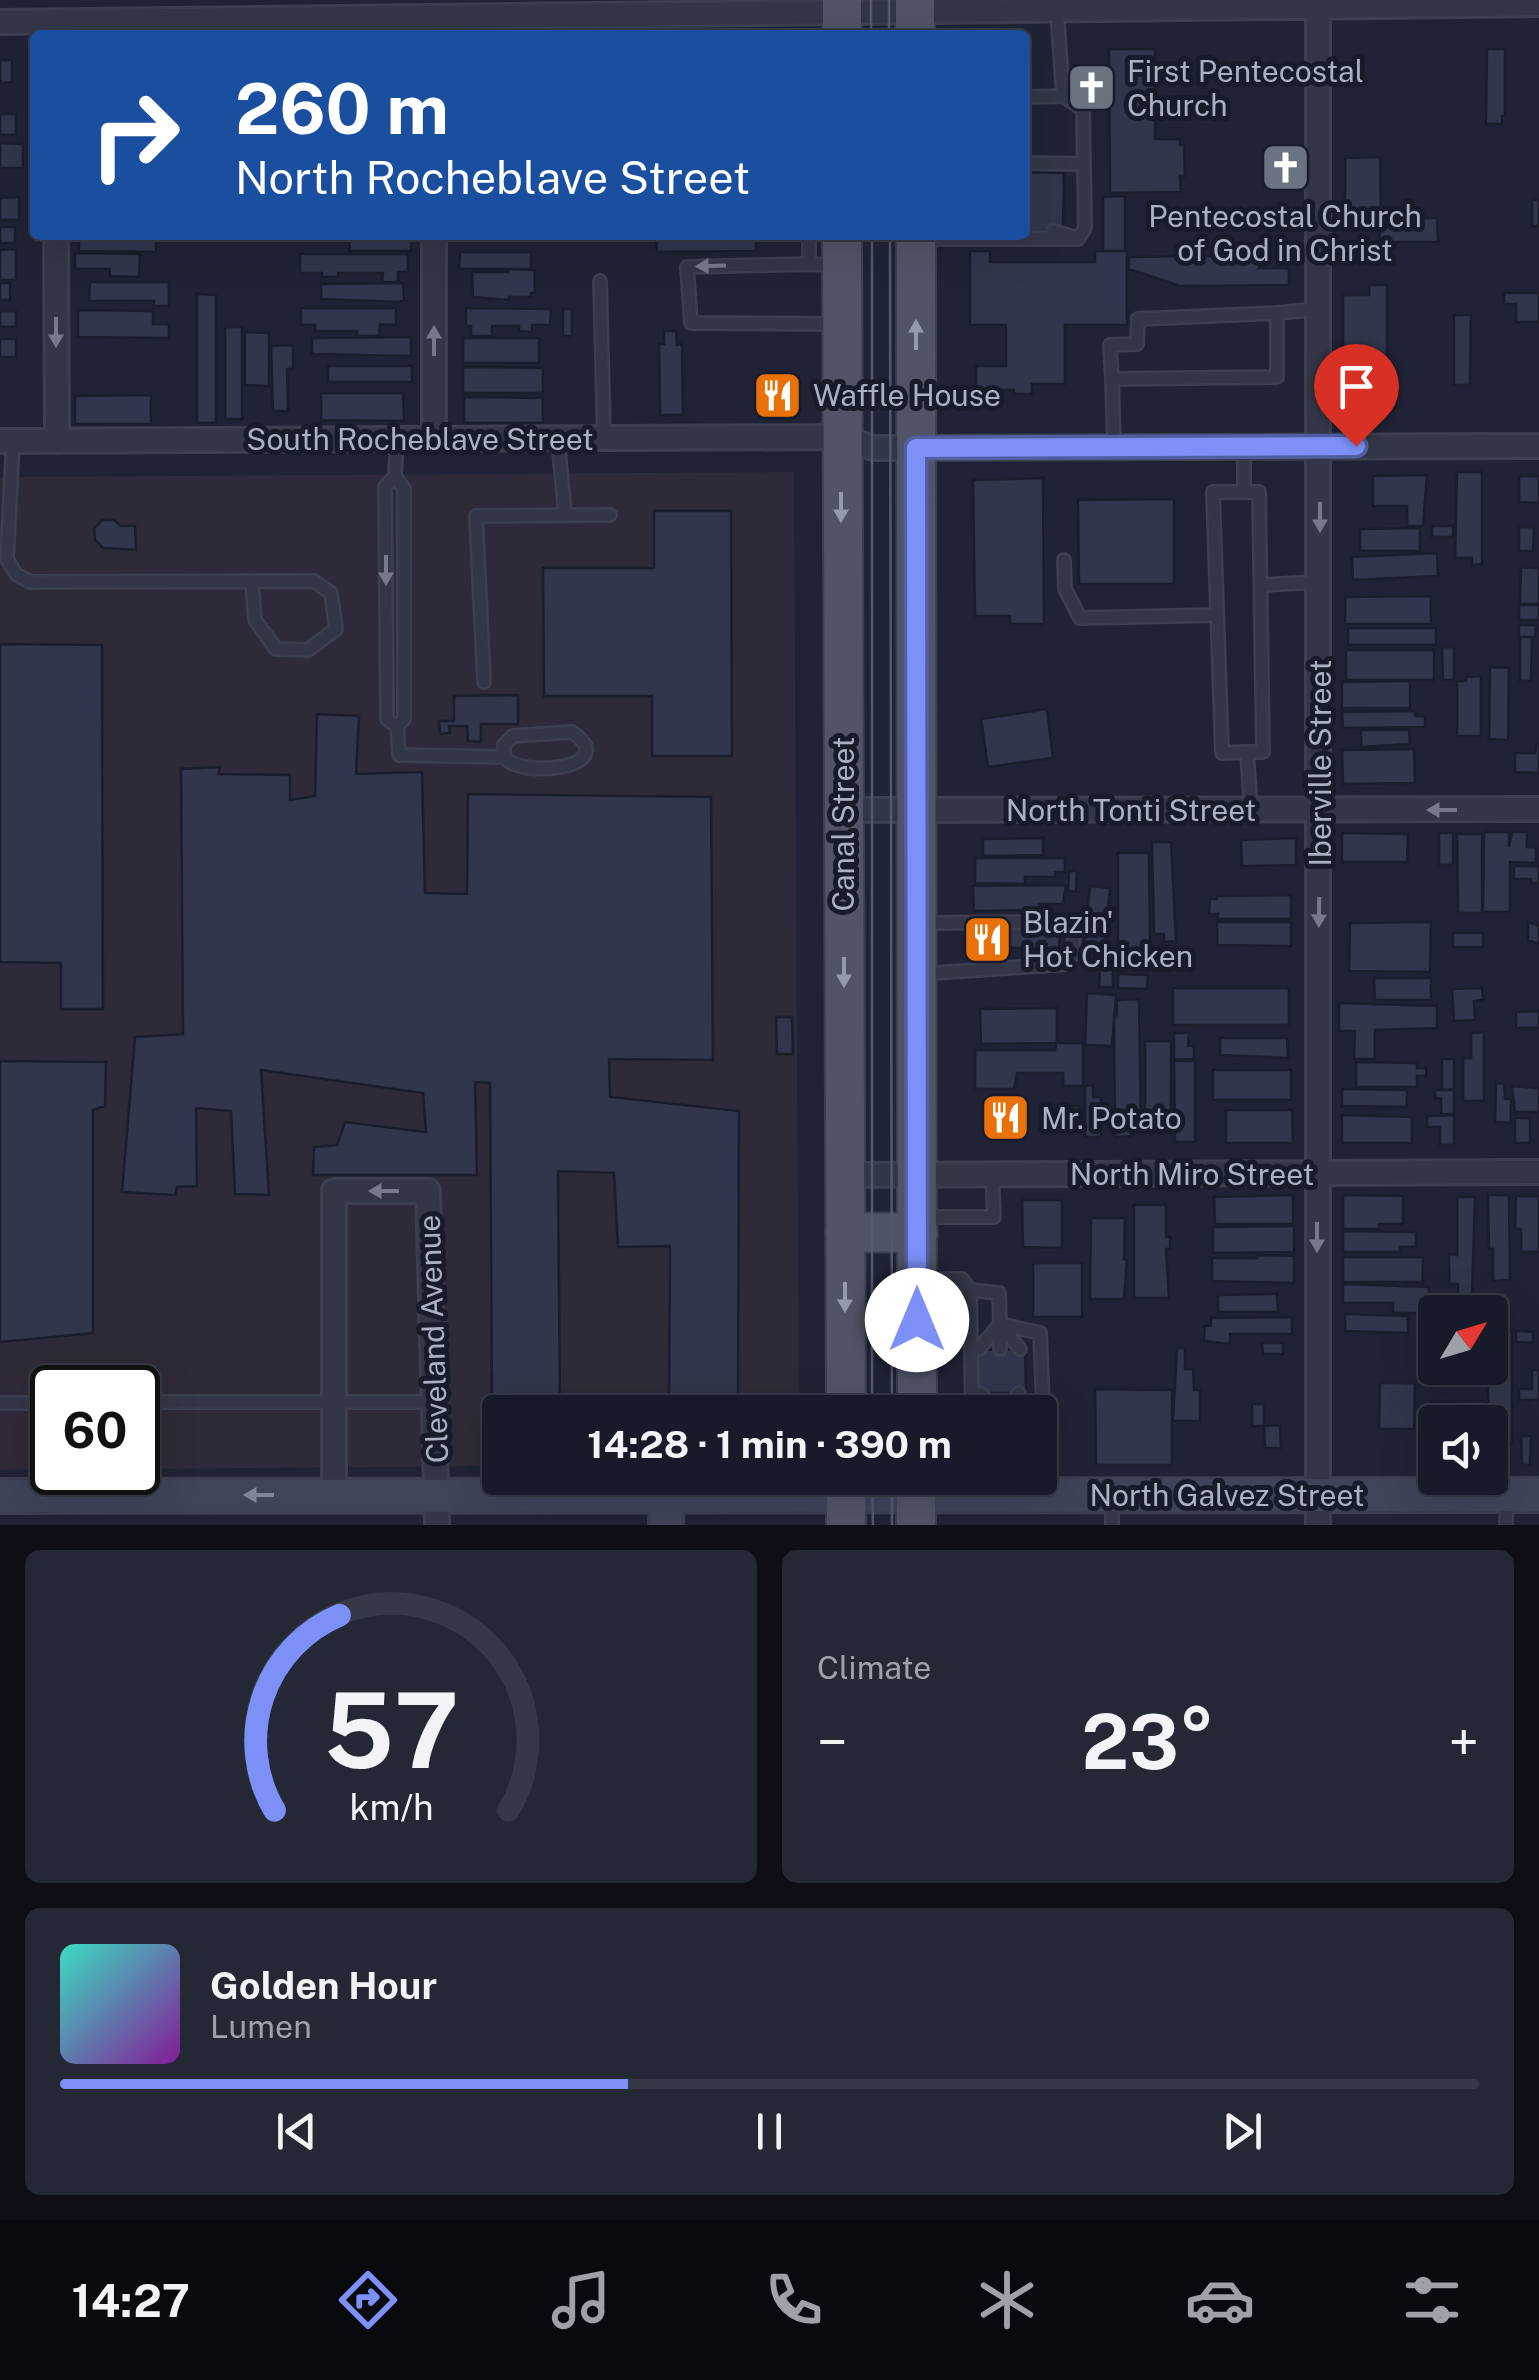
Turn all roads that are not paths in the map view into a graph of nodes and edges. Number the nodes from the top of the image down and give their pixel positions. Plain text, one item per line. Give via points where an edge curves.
1 (1318, 4) edge
2 (1539, 4) edge
3 (1056, 11) junction
4 (842, 16) edge
5 (915, 16) edge
6 (434, 18) edge
7 (54, 19) edge
8 (0, 22) edge
9 (1062, 96) junction
10 (1030, 97) edge
11 (1030, 164) edge
12 (1084, 164) junction
13 (1053, 231) dead end
14 (1030, 238) edge
15 (1078, 239) junction
16 (56, 240) edge
17 (434, 240) edge
18 (916, 240) edge
19 (831, 255) edge
20 (600, 281) dead end
21 (1319, 309) junction
22 (1277, 313) junction
23 (842, 324) junction
24 (1112, 379) junction
25 (841, 437) junction
26 (397, 438) junction
27 (434, 438) junction
28 (604, 438) junction
29 (558, 439) junction
30 (57, 440) junction
31 (6, 441) edge
32 (1244, 446) junction
33 (1320, 446) junction
34 (1539, 446) edge
35 (1114, 447) junction
36 (916, 448) junction
37 (394, 476) junction
38 (1244, 492) junction
39 (610, 515) dead end
40 (564, 516) junction
41 (4, 530) edge
42 (1064, 560) dead end
43 (252, 582) junction
44 (1320, 582) junction
45 (1261, 585) junction
46 (1217, 615) junction
47 (484, 682) dead end
48 (397, 727) junction
49 (1247, 752) junction
50 (504, 757) junction
51 (843, 810) junction
52 (918, 810) junction
53 (1251, 810) junction
54 (1320, 810) junction
55 (1539, 810) edge
56 (918, 922) junction
57 (918, 974) junction
58 (1539, 1172) edge
59 (1316, 1173) junction
60 (845, 1175) junction
61 (919, 1175) junction
62 (992, 1175) junction
63 (918, 1225) junction
64 (845, 1232) junction
65 (928, 1289) junction
66 (970, 1290) junction
67 (1000, 1324) junction
68 (1000, 1349) dead end
69 (1020, 1349) dead end
70 (979, 1350) dead end
71 (980, 1393) dead end
72 (846, 1395) edge
73 (919, 1395) edge
74 (972, 1395) edge
75 (982, 1395) edge
76 (1041, 1395) edge
77 (334, 1401) junction
78 (30, 1402) edge
79 (160, 1402) edge
80 (434, 1402) junction
81 (0, 1403) edge
82 (1039, 1495) edge
83 (0, 1496) edge
84 (1047, 1496) joint
85 (846, 1499) edge
86 (916, 1500) edge
87 (1518, 1505) edge
88 (58, 1510) edge
89 (334, 1510) edge
90 (437, 1510) edge
91 (666, 1510) edge
92 (1112, 1510) edge
93 (1318, 1510) edge

1 - 2 street
1 - 3 street
1 - 21 street, Iberville Street
3 - 5 street
3 - 9 lane
4 - 5 street
4 - 6 street
6 - 7 street
7 - 8 street
9 - 10 lane
9 - 12 lane via 1083,109
11 - 12 lane
12 - 15 lane via 1085,228
13 - 15 lane
14 - 15 lane
16 -> 30 street
27 -> 17 street
36 -> 18 main road
19 - 23 main road, Canal Street
19 -> 23 lane via 687,267 691,323
20 - 28 lane
21 - 22 lane
21 - 33 street, Iberville Street
22 - 24 lane via 1138,319 1137,344 1110,345
22 - 24 lane via 1277,377
23 - 25 main road, Canal Street
24 - 35 lane
25 - 28 street, South Rocheblave Street
25 - 36 street, South Rocheblave Street via 873,448
25 -> 51 main road, Canal Street
26 - 27 street, South Rocheblave Street
26 - 30 street, South Rocheblave Street
26 - 37 lane
27 - 29 street, South Rocheblave Street
28 - 29 street, South Rocheblave Street
29 - 40 lane
30 - 31 street, South Rocheblave Street
31 - 41 lane
32 - 33 street, South Rocheblave Street
32 - 35 street, South Rocheblave Street
32 - 38 lane
33 - 34 street, South Rocheblave Street
33 -> 44 street, Iberville Street
35 - 36 street, South Rocheblave Street
36 - 52 main road
37 - 48 lane via 404,489 404,718
37 -> 48 lane via 385,487 386,718
38 - 45 lane via 1259,492
38 - 46 lane via 1213,492
39 - 40 lane
40 - 47 lane via 476,516
41 - 43 lane via 7,559 30,582
42 - 46 lane via 1064,588 1080,618
43 - 43 lane via 314,581 331,593 336,629 308,650 276,649 255,620
44 - 45 lane
44 - 54 street, Iberville Street
45 - 49 lane via 1262,752
46 - 49 lane via 1222,753
48 - 50 lane via 399,755
49 - 53 lane
50 - 50 lane via 518,768 573,766 587,751 572,732 513,736
51 - 52 street, North Tonti Street
51 -> 60 main road, Canal Street
52 - 53 street, North Tonti Street
52 - 56 main road
53 - 54 street, North Tonti Street
55 -> 54 street, North Tonti Street
54 -> 59 street, Iberville Street
56 - 57 main road
56 - 57 lane via 1063,922 1074,933 1067,964
57 - 61 main road
58 - 59 street, North Miro Street
59 - 62 street, North Miro Street
59 -> 93 street, Iberville Street
60 - 61 street, North Miro Street
60 - 64 main road, Canal Street
61 - 62 street, North Miro Street
61 - 63 main road
62 - 63 lane via 994,1216
63 - 64 main road
63 - 65 main road
64 -> 72 main road, Canal Street
65 - 66 lane via 942,1279 962,1279
65 - 66 lane via 944,1302 964,1301
65 - 73 main road
66 - 67 lane via 999,1293
66 - 74 lane
67 - 68 lane
67 - 69 lane
67 - 70 lane
67 - 76 lane via 1040,1333
71 - 75 lane
77 - 79 lane
77 - 80 lane
80 -> 77 street, Cleveland Avenue via 428,1192 409,1191 334,1191
77 - 89 street, Cleveland Avenue
78 - 81 lane
80 - 90 street, Cleveland Avenue
82 - 84 street, North Galvez Street
83 - 88 street, North Galvez Street
84 - 92 street, North Galvez Street
85 - 86 street, North Galvez Street
85 - 91 street, North Galvez Street
87 - 93 street, North Galvez Street
89 -> 88 street, North Galvez Street
89 - 90 street, North Galvez Street
90 - 91 street, North Galvez Street
92 - 93 street, North Galvez Street

